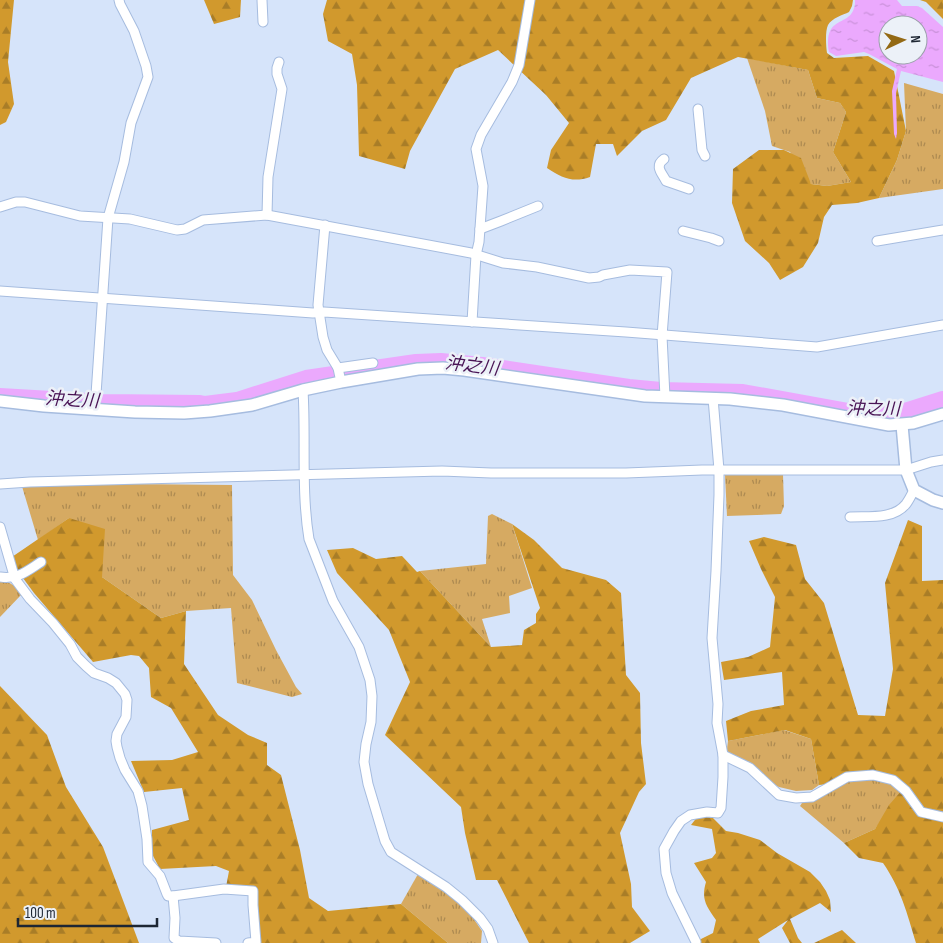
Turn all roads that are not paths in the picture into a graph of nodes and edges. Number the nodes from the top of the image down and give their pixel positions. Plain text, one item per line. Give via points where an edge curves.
1 (119, 0) edge
2 (262, 0) edge
3 (530, 0) edge
4 (263, 22) dead end
5 (279, 62) dead end
6 (698, 109) dead end
7 (705, 156) dead end
8 (664, 159) dead end
9 (689, 189) dead end
10 (538, 206) dead end
11 (0, 207) edge
12 (267, 215) junction
13 (108, 218) junction
14 (324, 225) junction
15 (480, 228) junction
16 (943, 230) edge
17 (683, 231) dead end
18 (719, 241) dead end
19 (877, 241) dead end
20 (476, 255) junction
21 (0, 291) edge
22 (103, 298) junction
23 (319, 312) junction
24 (472, 322) junction
25 (943, 325) edge
26 (662, 336) junction
27 (373, 363) dead end
28 (338, 368) junction
29 (341, 382) junction
30 (303, 390) junction
31 (665, 397) junction
32 (713, 398) junction
33 (0, 401) edge
34 (95, 410) junction
35 (943, 414) edge
36 (902, 424) junction
37 (943, 460) edge
38 (719, 470) junction
39 (906, 470) junction
40 (305, 476) junction
41 (0, 484) edge
42 (914, 490) junction
43 (943, 503) edge
44 (850, 518) dead end
45 (0, 527) edge
46 (41, 562) dead end
47 (0, 577) edge
48 (14, 577) junction
49 (723, 756) junction
50 (943, 817) edge
51 (173, 896) junction
52 (696, 942) edge
53 (216, 943) edge
54 (248, 943) edge
55 (493, 943) edge

1 - 13 street via 134,32 148,77 132,123
2 - 4 street
3 - 15 street via 520,65 476,149 483,186
5 - 12 street via 277,74 282,89 268,177
6 - 7 street
8 - 9 street via 658,166 666,181
10 - 15 street
11 - 13 street via 25,202 80,216
12 - 13 street via 203,220 177,230 130,219
12 - 14 street
13 - 22 street
14 - 20 street
14 - 23 street
15 - 20 street
16 - 19 street
17 - 18 street
20 - 24 street
20 - 26 street via 589,278 630,270 667,272
21 - 22 street
22 - 23 street
22 - 34 street
23 - 24 street
23 - 28 street via 326,350
24 - 26 street
25 - 26 street via 817,347
26 - 31 street
27 - 28 street
28 - 29 street
29 - 30 street
29 - 31 street via 443,368
30 - 34 street via 252,405 210,411
30 - 40 street
31 - 32 street
32 - 36 street via 783,405 889,425
32 - 38 street
33 - 34 street
35 - 36 street
36 - 39 street
37 - 39 street
38 - 39 street
38 - 40 street via 626,473 442,471
38 - 49 street via 712,638
39 - 42 street
40 - 41 street
40 - 55 street via 308,538 333,601 363,656 370,680 372,696 364,762 385,841 391,852 462,900 488,929
42 - 43 street
42 - 44 street via 898,511 888,515
45 - 48 street
46 - 48 street
47 - 48 street
48 - 51 street via 86,666 116,682 125,694 126,717 117,734 117,747 125,770 138,791 148,862 160,876 168,896
49 - 50 street via 750,768 779,795 812,797 847,777 872,775 893,780 906,791 921,812
49 - 52 street via 721,808 718,813 690,815 674,831 664,849 672,893
51 - 53 street via 174,938
51 - 54 street via 224,889 253,891 256,942

